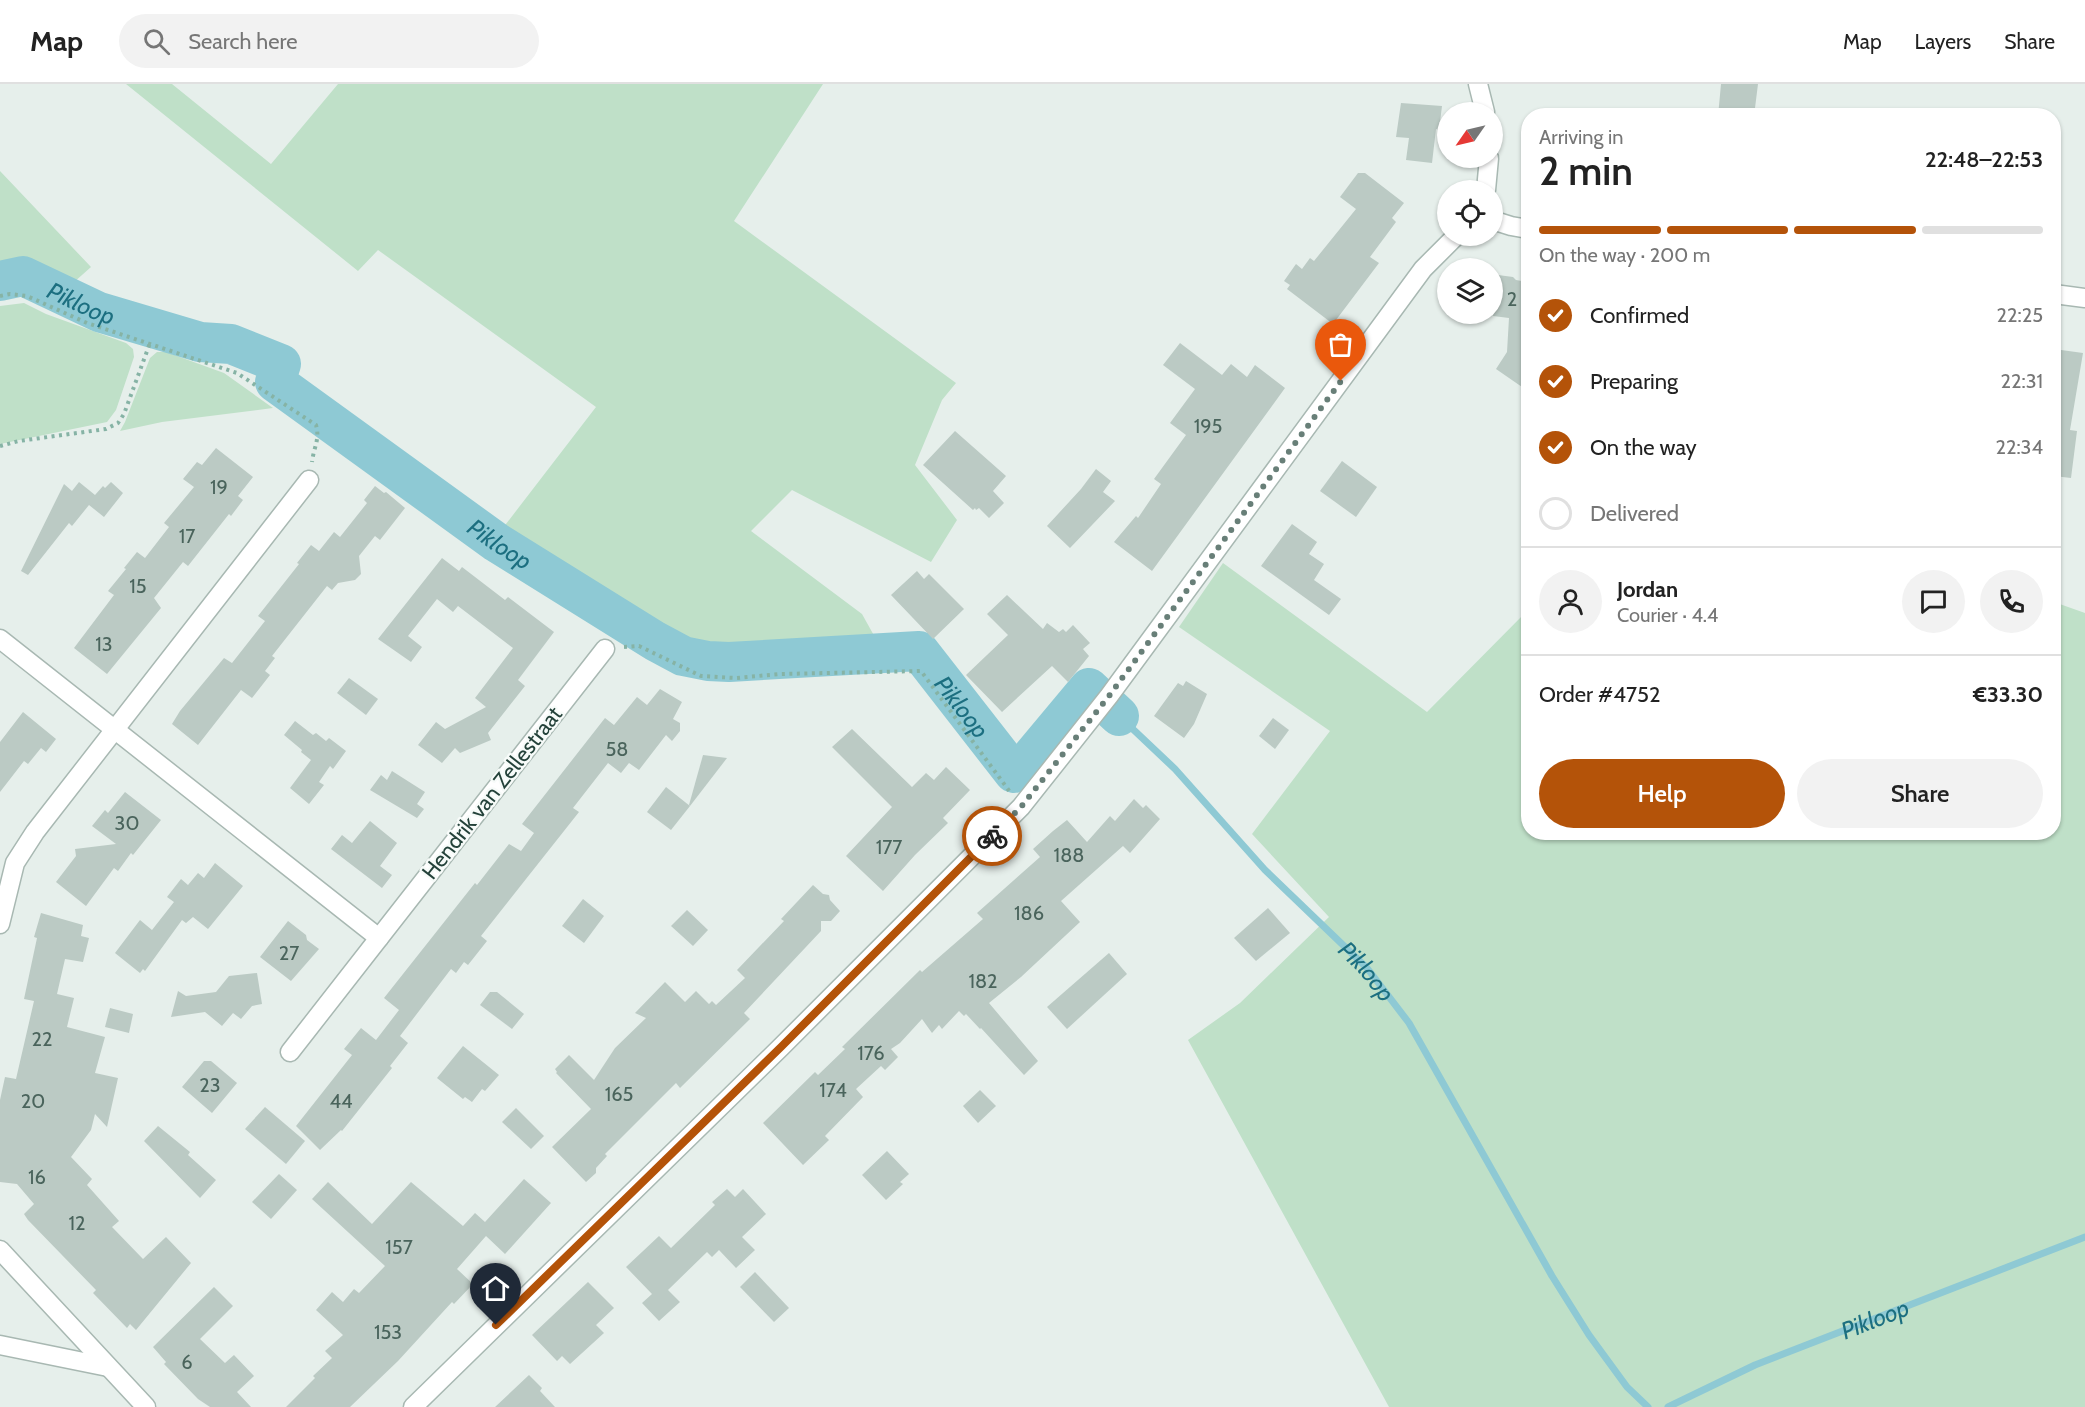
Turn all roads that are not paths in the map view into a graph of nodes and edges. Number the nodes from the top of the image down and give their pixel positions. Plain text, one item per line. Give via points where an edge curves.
1 (1478, 84) edge
2 (1482, 102) edge
3 (1503, 223) edge
4 (1521, 228) edge
5 (1446, 246) edge
6 (2061, 295) edge
7 (2085, 298) edge
8 (309, 480) road end
9 (0, 639) edge
10 (604, 649) road end
11 (116, 729) junction
12 (0, 924) edge
13 (379, 938) junction
14 (290, 1052) dead end
15 (0, 1250) edge
16 (0, 1345) edge
17 (108, 1367) junction
18 (146, 1407) edge
19 (413, 1407) edge

1 - 2 street
3 - 4 street
5 - 19 street via 1423,269 1109,696 1021,807
6 - 7 street
8 - 11 street
9 - 11 street
10 - 13 street, Hendrik van Zellestraat
11 - 12 street via 15,863
11 - 13 street
13 - 14 street, Hendrik van Zellestraat
15 - 17 street
16 - 17 street
17 - 18 street

